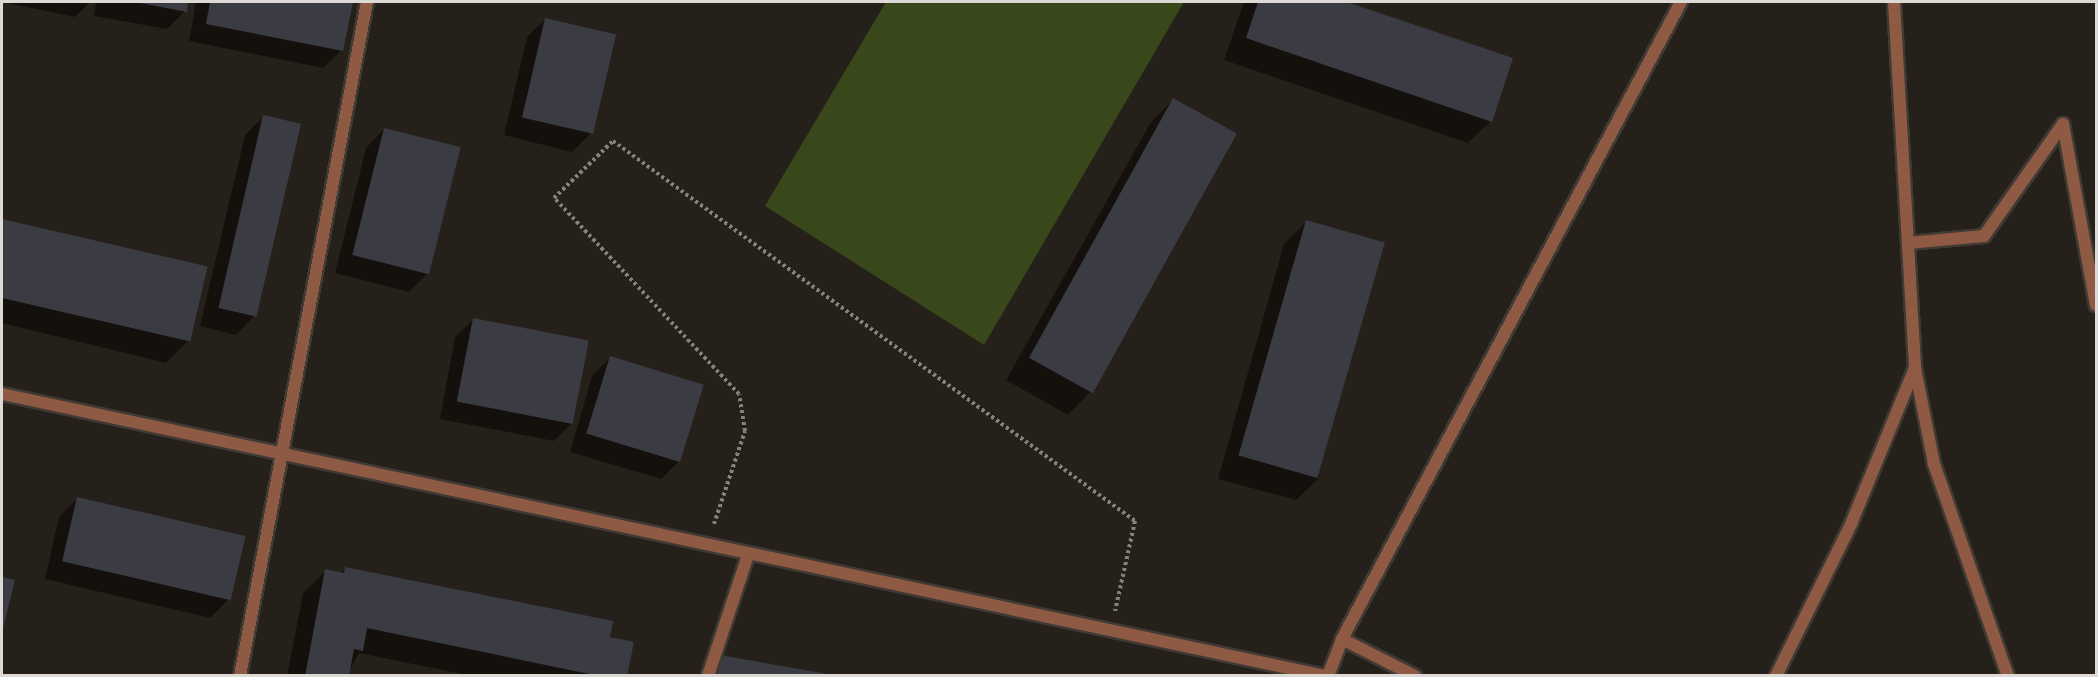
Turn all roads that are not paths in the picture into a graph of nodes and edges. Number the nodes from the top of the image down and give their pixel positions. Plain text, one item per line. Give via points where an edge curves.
1 (367, 2) edge
2 (1681, 2) edge
3 (1894, 2) edge
4 (1908, 243) junction
5 (2097, 305) edge
6 (1915, 368) junction
7 (2, 394) edge
8 (281, 450) junction
9 (748, 555) junction
10 (1342, 639) junction
11 (240, 675) edge
12 (708, 675) edge
13 (1326, 675) edge
14 (1415, 675) edge
15 (1776, 675) edge
16 (2008, 675) edge

1 - 8 street
2 - 10 street
3 - 4 street
4 - 5 street via 1984,236 2063,124
4 - 6 street
6 - 15 street via 1851,524
6 - 16 street via 1934,464
7 - 8 street
8 - 9 street
8 - 11 street
9 - 12 street
9 - 13 street
10 - 13 street
10 - 14 street

